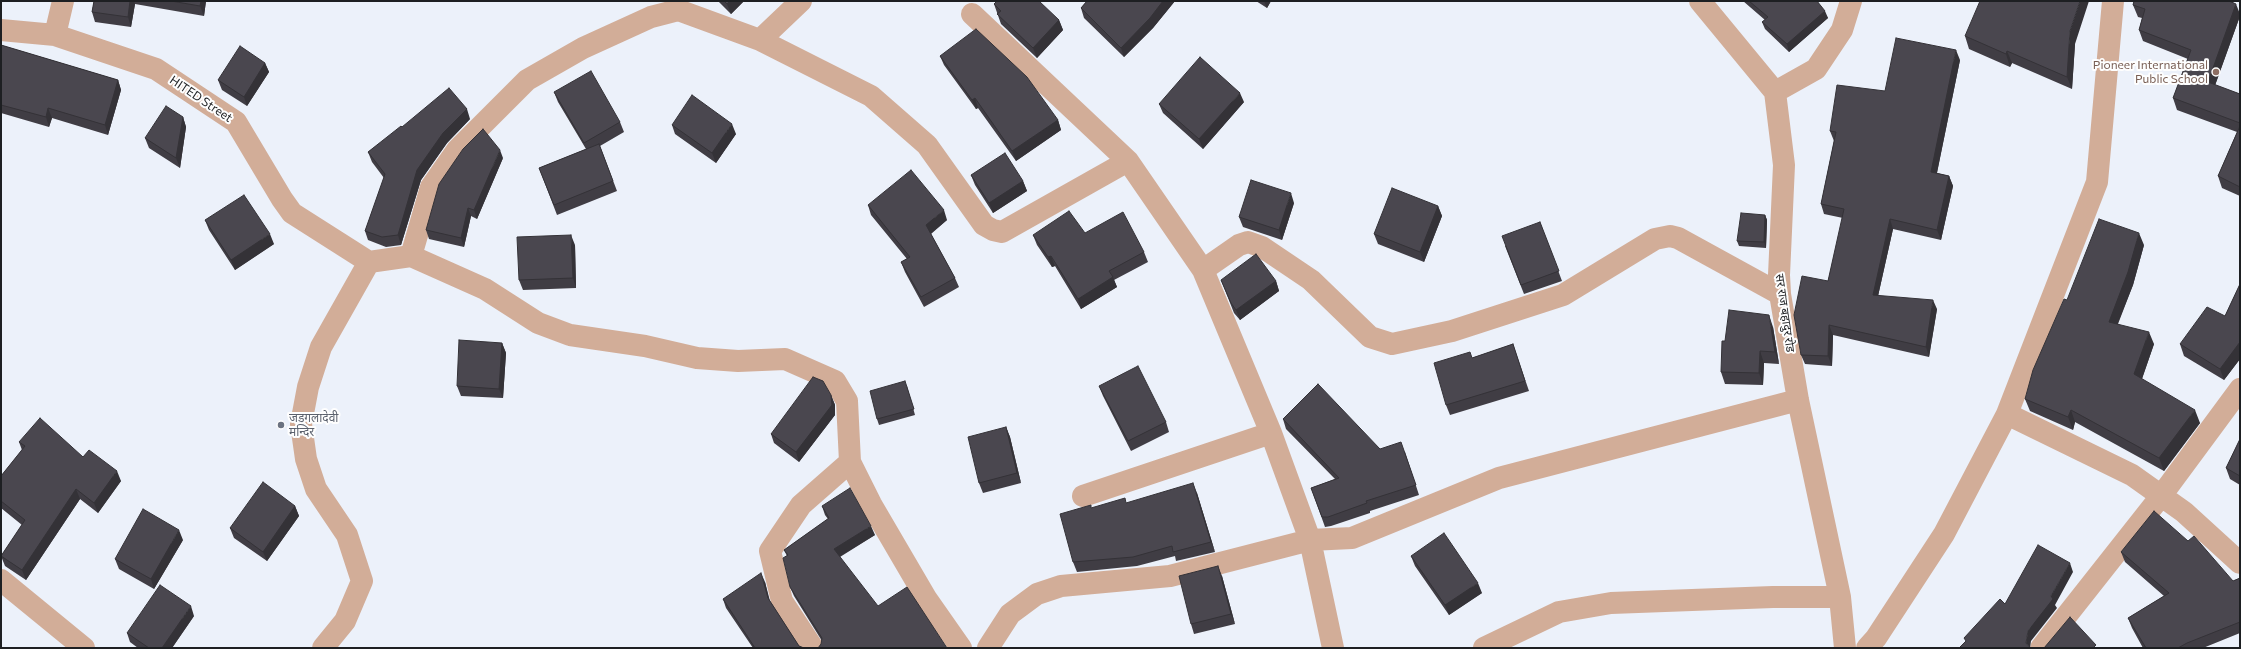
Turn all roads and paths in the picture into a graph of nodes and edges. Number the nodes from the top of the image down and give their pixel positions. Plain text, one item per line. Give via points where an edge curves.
1 (63, 1) edge
2 (801, 1) edge
3 (1700, 1) edge
4 (1851, 1) edge
5 (2113, 1) edge
6 (972, 14) dead end
7 (1, 30) edge
8 (55, 35) junction
9 (760, 40) junction
10 (1776, 92) junction
11 (1128, 161) junction
12 (411, 256) junction
13 (369, 262) junction
14 (1203, 270) junction
15 (1780, 294) junction
16 (2240, 389) edge
17 (1798, 400) junction
18 (2007, 414) junction
19 (1271, 433) junction
20 (850, 462) junction
21 (1083, 496) dead end
22 (2161, 496) junction
23 (1310, 540) junction
24 (2240, 563) edge
25 (1, 580) edge
26 (1840, 597) junction
27 (84, 648) edge
28 (323, 648) edge
29 (813, 648) edge
30 (961, 648) edge
31 (988, 648) edge
32 (1333, 648) edge
33 (1484, 648) edge
34 (1845, 648) edge
35 (1867, 648) edge
36 (2041, 648) edge

1 - 8 street
2 - 9 street
3 - 10 street
4 - 10 street via 1842,30 1816,69
5 - 18 street via 2097,182
6 - 11 street
7 - 8 street, HITED Street
8 - 13 street, HITED Street via 156,69 236,122 292,213
9 - 11 street via 871,96 927,145 984,226 993,230 1002,232
9 - 12 street via 678,10 651,17 590,44 527,80 457,150 431,187
10 - 15 street, सर राज बहादुर रोड via 1784,165
11 - 14 street
12 - 13 street
12 - 20 street via 485,289 538,323 570,335 644,346 697,358 738,361 785,359 836,381 847,401
13 - 28 street via 321,347 308,387 301,424 306,459 316,489 347,535 362,581 345,621
14 - 15 street via 1239,245 1248,242 1262,247 1311,280 1370,337 1392,344 1452,331 1564,295 1655,239 1670,236
14 - 19 street
15 - 17 street, सर राज बहादुर रोड
16 - 22 street
17 - 23 street via 1498,478 1352,538
17 - 26 street, सर राज बहादुर रोड
18 - 22 street via 2132,475
18 - 35 street via 1944,534
19 - 21 street
19 - 23 street
20 - 29 street via 801,505 770,551 782,601
20 - 30 street via 871,504 926,598
22 - 24 street via 2184,512
22 - 36 street
23 - 31 street via 1170,576 1061,586 1037,594 1010,614
23 - 32 street
25 - 27 street
26 - 33 street via 1611,603 1559,612
26 - 34 street, सर राज बहादुर रोड

